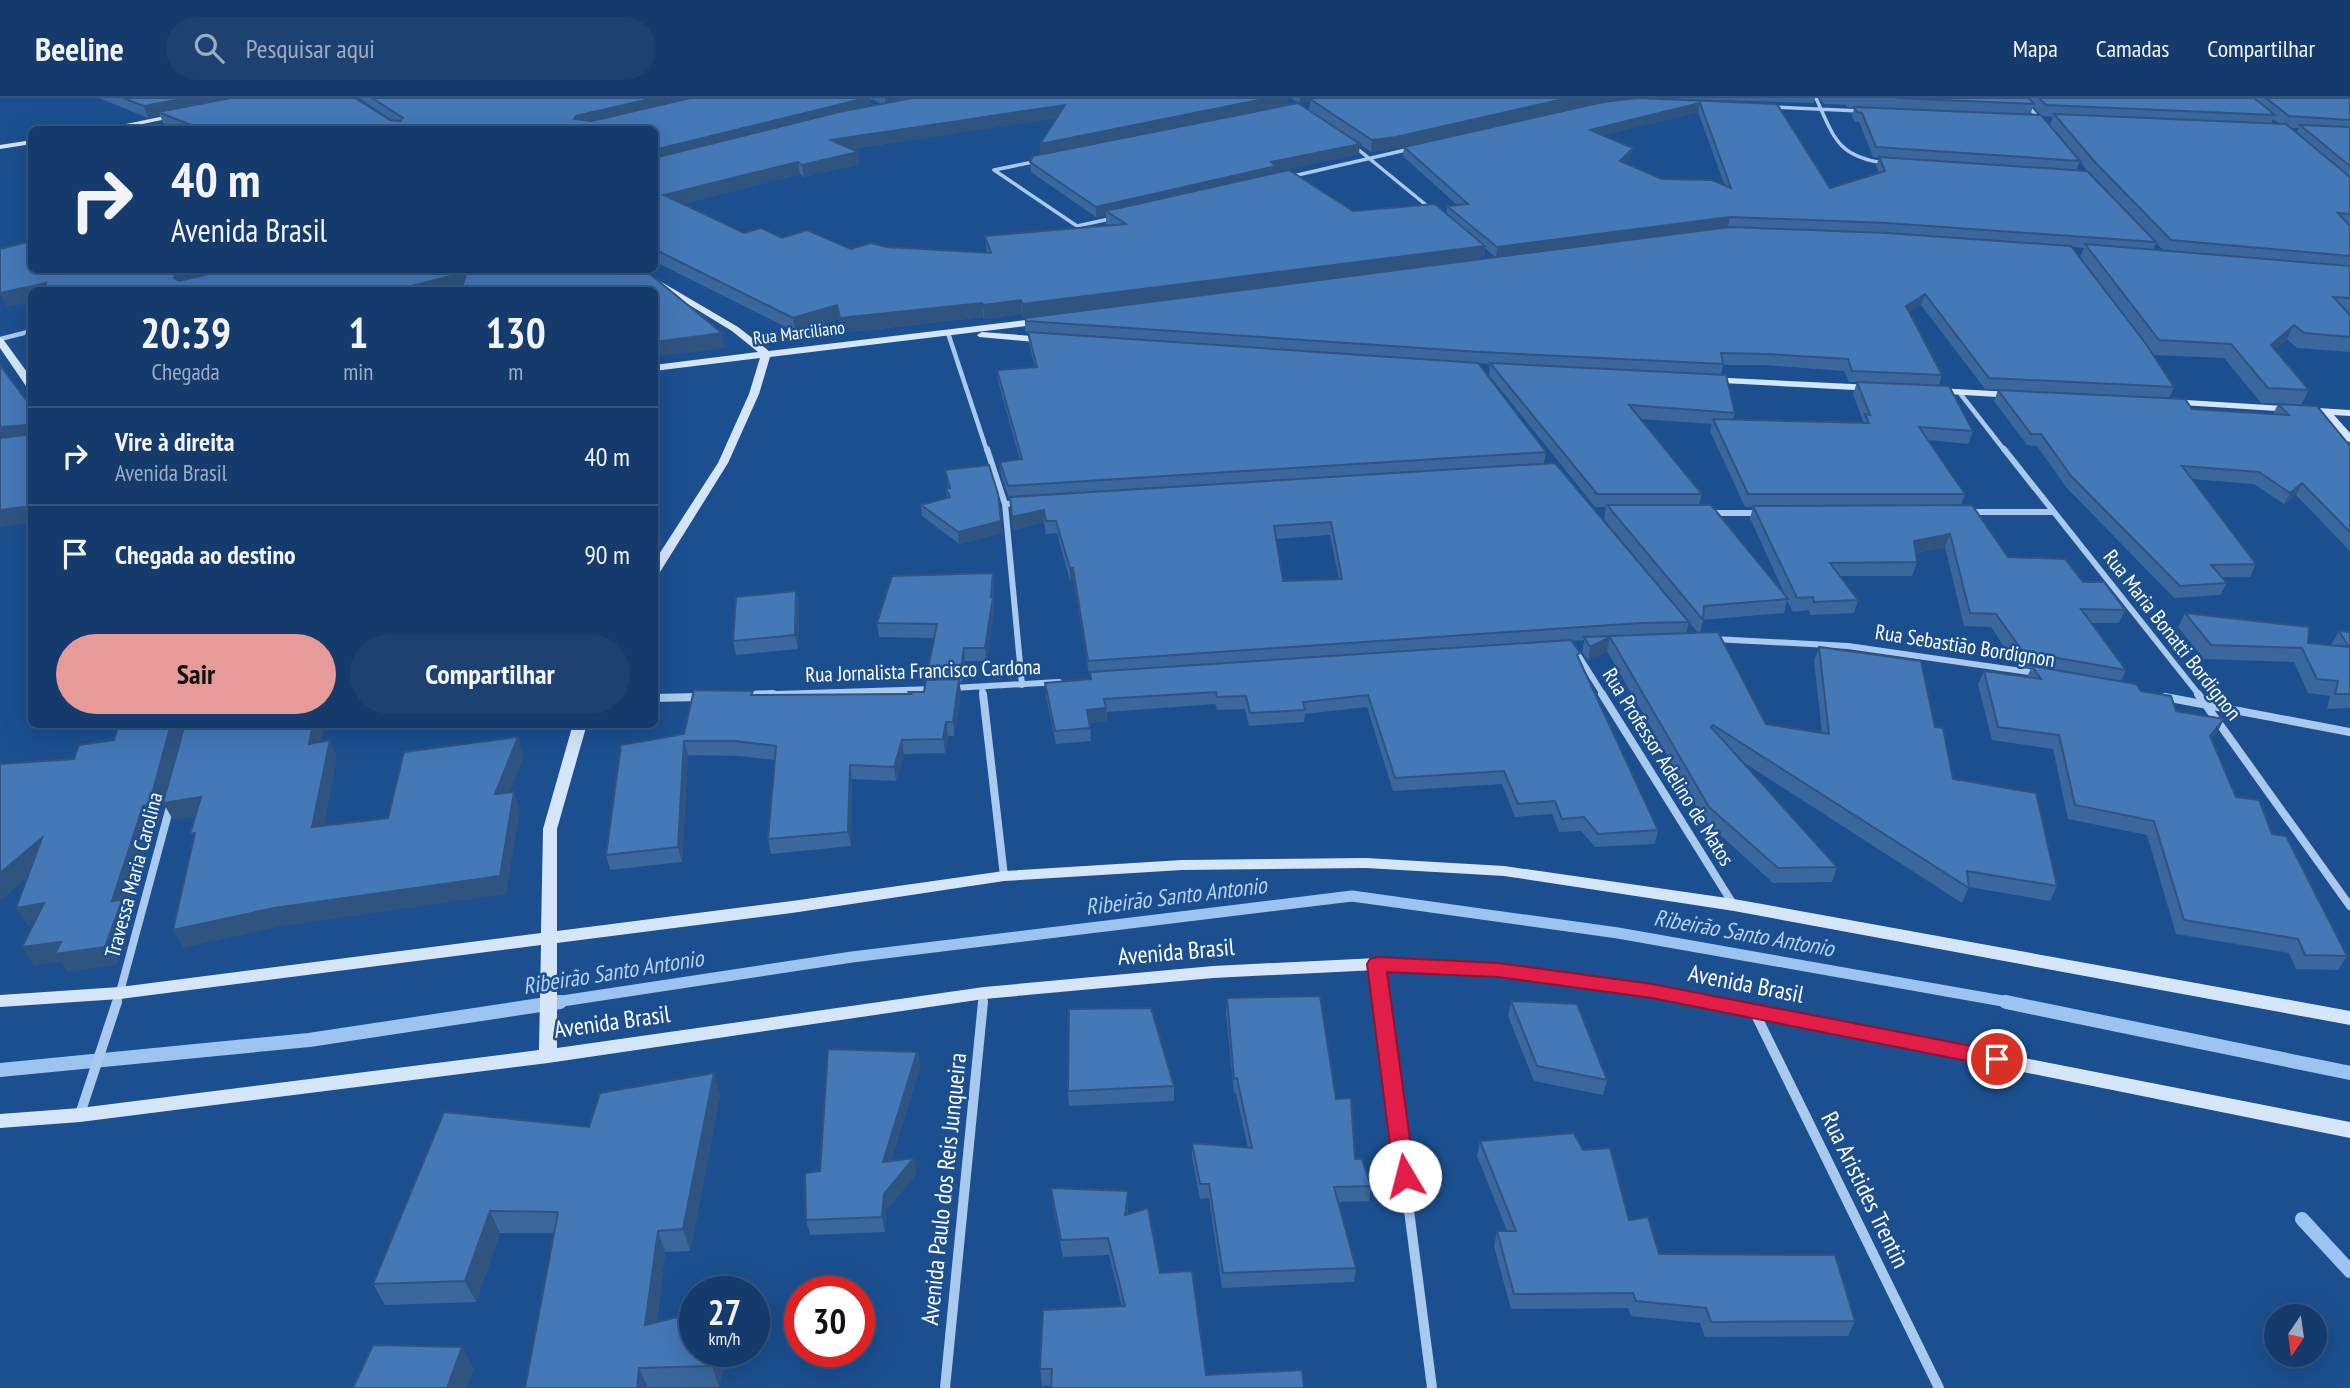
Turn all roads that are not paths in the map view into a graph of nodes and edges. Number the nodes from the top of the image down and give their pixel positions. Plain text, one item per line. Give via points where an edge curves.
1 (1816, 98) edge
2 (2021, 98) edge
3 (1768, 107) edge
4 (1821, 109) junction
5 (1862, 111) edge
6 (195, 113) edge
7 (2026, 119) edge
8 (2040, 120) junction
9 (2053, 120) edge
10 (122, 126) edge
11 (2048, 129) edge
12 (28, 143) edge
13 (1350, 143) edge
14 (0, 147) edge
15 (1411, 148) edge
16 (1371, 158) junction
17 (1046, 160) edge
18 (1894, 164) edge
19 (1277, 179) edge
20 (1433, 210) edge
21 (1117, 217) edge
22 (641, 273) edge
23 (1059, 319) edge
24 (28, 332) edge
25 (948, 333) junction
26 (0, 340) edge
27 (1060, 341) edge
28 (766, 355) junction
29 (658, 368) edge
30 (1694, 379) edge
31 (28, 381) edge
32 (1881, 388) edge
33 (1920, 390) edge
34 (1959, 392) junction
35 (2171, 393) edge
36 (2027, 396) edge
37 (2164, 402) edge
38 (2178, 403) junction
39 (2325, 412) junction
40 (2350, 413) edge
41 (2350, 439) edge
42 (1033, 503) edge
43 (1005, 504) junction
44 (1954, 512) edge
45 (2052, 512) junction
46 (1703, 513) edge
47 (1773, 513) edge
48 (658, 566) edge
49 (1708, 639) edge
50 (1585, 646) edge
51 (2048, 675) edge
52 (1072, 681) edge
53 (1022, 685) junction
54 (982, 687) junction
55 (2153, 695) edge
56 (709, 696) edge
57 (736, 696) edge
58 (658, 698) edge
59 (2206, 704) junction
60 (579, 728) edge
61 (2350, 732) edge
62 (174, 792) edge
63 (1003, 876) junction
64 (1734, 905) junction
65 (2350, 906) edge
66 (548, 937) junction
67 (1377, 964) junction
68 (120, 993) junction
69 (984, 993) junction
70 (0, 1001) edge
71 (1754, 1011) junction
72 (2350, 1018) edge
73 (548, 1056) junction
74 (80, 1115) junction
75 (0, 1121) edge
76 (2350, 1130) edge
77 (946, 1388) edge
78 (1432, 1388) edge
79 (1939, 1388) edge

1 - 4 street
2 - 8 street
3 - 4 street
4 - 5 street
4 - 18 street via 1842,150 1861,161
6 - 10 main road
7 - 8 street
8 - 9 street
8 - 11 street
12 - 14 main road
13 - 16 street
15 - 16 street
16 - 19 street
16 - 20 street
17 - 21 street via 994,170 1077,226
22 - 28 main road via 735,329
23 - 25 main road
24 - 26 street
25 - 27 main road
25 - 28 main road, Rua Marciliano
25 - 43 street
26 - 31 main road
28 - 29 main road, Rua Marciliano
28 - 48 main road via 723,463
30 - 32 main road
33 - 34 main road
34 - 36 main road
34 - 45 street, Rua Maria Bonatti Bordignon
35 - 38 street
37 - 38 main road
38 - 39 main road
39 - 40 main road
39 - 41 main road
42 - 43 street
43 - 53 street
44 - 45 street
45 - 59 street, Rua Maria Bonatti Bordignon
46 - 47 street
49 - 51 street, Rua Sebastião Bordignon via 1849,646
50 - 64 street, Rua Professor Adelino de Matos via 1572,646
52 - 53 street, Rua Jornalista Francisco Cardona
53 - 54 street, Rua Jornalista Francisco Cardona
54 - 57 street, Rua Jornalista Francisco Cardona
54 - 63 street
55 - 59 street
56 - 58 street
59 - 61 street
59 - 65 street, Rua Maria Bonatti Bordignon
60 - 66 main road via 550,829
62 - 68 street, Travessa Maria Carolina
63 - 64 main road via 1182,864 1433,865
63 - 66 main road
64 - 72 main road
66 - 68 main road
66 - 73 main road
67 - 69 main road, Avenida Brasil via 1213,972
67 - 71 main road, Avenida Brasil via 1535,974
67 - 78 street
68 - 70 main road
68 - 74 street, Travessa Maria Carolina
69 - 73 main road, Avenida Brasil
69 - 77 street, Avenida Paulo dos Reis Junqueira
71 - 76 main road, Avenida Brasil
71 - 79 street, Rua Aristides Trentin
73 - 74 main road, Avenida Brasil
74 - 75 main road, Avenida Brasil

